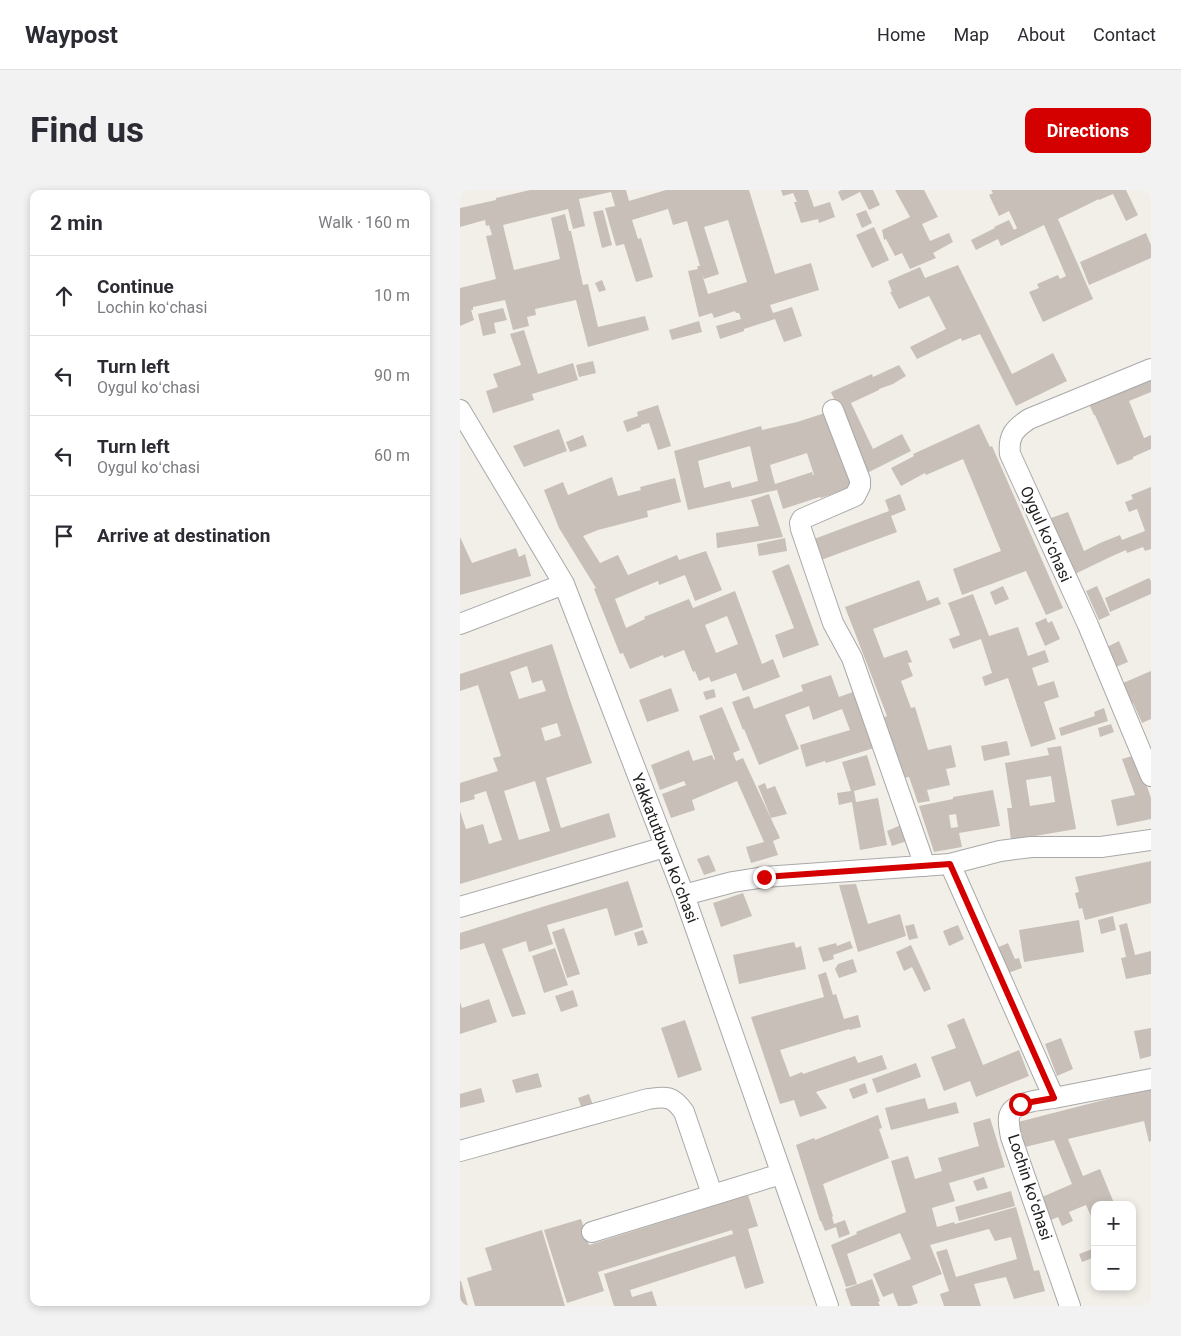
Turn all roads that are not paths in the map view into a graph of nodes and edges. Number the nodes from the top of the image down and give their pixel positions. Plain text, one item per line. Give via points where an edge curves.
1 (1151, 369) edge
2 (460, 410) edge
3 (833, 410) dead end
4 (564, 584) junction
5 (460, 624) edge
6 (1151, 776) edge
7 (1151, 840) edge
8 (665, 847) junction
9 (950, 864) junction
10 (925, 866) junction
11 (684, 895) junction
12 (460, 907) edge
13 (1151, 1079) edge
14 (1054, 1098) junction
15 (460, 1151) edge
16 (781, 1174) junction
17 (712, 1194) junction
18 (592, 1232) dead end
19 (828, 1306) edge
20 (1070, 1306) edge

1 - 6 street, Oygul koʻchasi via 1029,419 1012,434 1009,444 1010,454 1088,625
2 - 4 street, Yakkatutbuva koʻchasi
3 - 10 street via 860,486 855,496 802,519 801,529 833,623 852,658
4 - 5 street
4 - 8 street, Yakkatutbuva koʻchasi
7 - 9 street via 1101,847 1032,847 1000,851
8 - 11 street, Yakkatutbuva koʻchasi
8 - 12 street
9 - 10 street
9 - 14 street
10 - 11 street via 764,877
11 - 16 street, Yakkatutbuva koʻchasi
13 - 14 street
14 - 20 street, Lochin koʻchasi via 1020,1104 1012,1110 1009,1124
15 - 17 street via 648,1099 670,1098 684,1112
16 - 17 street
16 - 19 street, Yakkatutbuva koʻchasi
17 - 18 street

